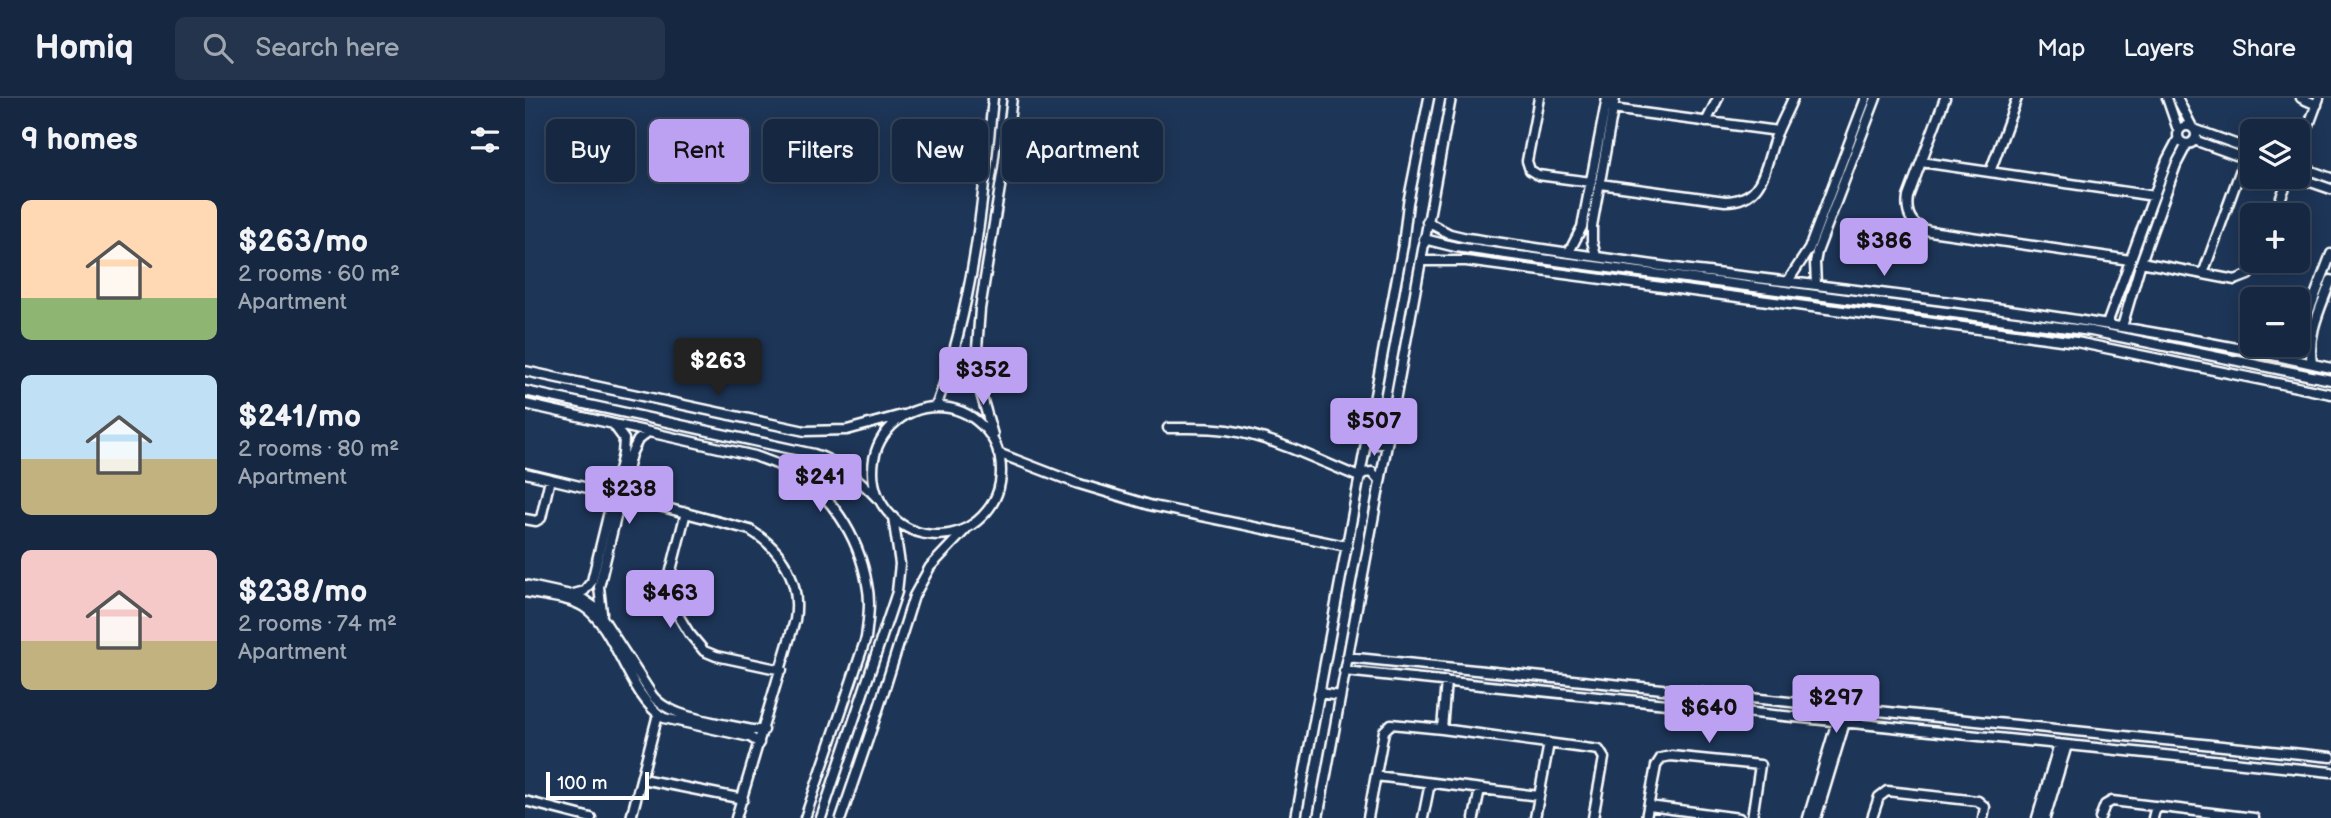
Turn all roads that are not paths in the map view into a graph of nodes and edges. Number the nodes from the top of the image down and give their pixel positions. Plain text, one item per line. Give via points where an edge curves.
1 (993, 98) edge
2 (1012, 98) edge
3 (1429, 98) edge
4 (1451, 98) edge
5 (1539, 98) edge
6 (1607, 98) edge
7 (1615, 98) edge
8 (1718, 98) edge
9 (1793, 98) edge
10 (1866, 98) edge
11 (1875, 98) edge
12 (1945, 98) edge
13 (2017, 98) edge
14 (2167, 98) edge
15 (2177, 98) edge
16 (2301, 98) edge
17 (2318, 101) edge
18 (1612, 109) junction
19 (1706, 122) junction
20 (2310, 122) edge
21 (2193, 128) junction
22 (1777, 131) junction
23 (2178, 134) junction
24 (2191, 142) junction
25 (2240, 146) edge
26 (2240, 157) edge
27 (1921, 162) junction
28 (2310, 170) edge
29 (1990, 172) junction
30 (2331, 178) edge
31 (2240, 182) edge
32 (2310, 182) edge
33 (1595, 183) junction
34 (2331, 189) edge
35 (2154, 196) junction
36 (1427, 222) junction
37 (1424, 239) junction
38 (1569, 253) junction
39 (2331, 254) edge
40 (1596, 256) junction
41 (2130, 260) junction
42 (1421, 261) junction
43 (2141, 262) junction
44 (2250, 273) edge
45 (2203, 274) junction
46 (2331, 280) edge
47 (1788, 281) junction
48 (1816, 284) junction
49 (1776, 290) junction
50 (1774, 303) junction
51 (2312, 317) junction
52 (2310, 320) edge
53 (2107, 324) junction
54 (2122, 327) junction
55 (2285, 358) joint
56 (2312, 363) junction
57 (2268, 367) junction
58 (2331, 368) edge
59 (525, 371) edge
60 (2265, 380) junction
61 (2331, 380) edge
62 (525, 391) edge
63 (2331, 394) edge
64 (525, 404) edge
65 (936, 407) junction
66 (912, 412) junction
67 (613, 424) junction
68 (1168, 428) dead end
69 (648, 432) junction
70 (1367, 436) junction
71 (1387, 440) junction
72 (997, 449) junction
73 (525, 473) edge
74 (1359, 477) junction
75 (550, 479) junction
76 (1380, 481) junction
77 (617, 495) junction
78 (882, 504) junction
79 (686, 512) junction
80 (893, 517) junction
81 (525, 519) edge
82 (970, 525) junction
83 (1346, 546) junction
84 (525, 585) edge
85 (525, 592) edge
86 (571, 594) junction
87 (603, 616) junction
88 (889, 618) junction
89 (905, 624) junction
90 (1347, 657) junction
91 (782, 670) junction
92 (1344, 671) junction
93 (1445, 681) junction
94 (1319, 693) junction
95 (1715, 693) junction
96 (1340, 696) junction
97 (1714, 708) junction
98 (658, 714) junction
99 (1841, 721) junction
100 (2001, 722) junction
101 (1442, 729) junction
102 (764, 730) junction
103 (1999, 737) junction
104 (759, 743) junction
105 (1549, 743) junction
106 (2063, 744) junction
107 (2241, 747) junction
108 (2331, 757) edge
109 (2239, 763) junction
110 (2331, 772) edge
111 (1377, 776) junction
112 (642, 779) junction
113 (1430, 783) junction
114 (1480, 789) junction
115 (1539, 796) junction
116 (743, 799) junction
117 (525, 801) edge
118 (1649, 806) junction
119 (2156, 806) junction
120 (1697, 815) edge
121 (2213, 815) edge
122 (591, 818) edge
123 (631, 818) edge
124 (736, 818) edge
125 (805, 818) edge
126 (821, 818) edge
127 (841, 818) edge
128 (1296, 818) edge
129 (1318, 818) edge
130 (1368, 818) edge
131 (1423, 818) edge
132 (1474, 818) edge
133 (1535, 818) edge
134 (1593, 818) edge
135 (1646, 818) edge
136 (1739, 818) edge
137 (1752, 818) edge
138 (1808, 818) edge
139 (1816, 818) edge
140 (1873, 818) edge
141 (1983, 818) edge
142 (2037, 818) edge
143 (2045, 818) edge
144 (2100, 818) edge
145 (2153, 818) edge
146 (2254, 818) edge

1 - 65 street via 968,296
2 - 72 street via 976,362
3 - 70 street
4 - 36 street
5 - 33 street via 1527,161 1530,170
6 - 33 street
7 - 18 street
8 - 19 street
9 - 22 street
10 - 47 street via 1809,249
11 - 48 street via 1817,252
12 - 27 street
13 - 29 street
14 - 23 street
15 - 21 street
16 - 17 street
17 - 20 street
18 - 19 street
18 - 33 street
19 - 22 street
21 - 23 street via 2185,126
21 - 24 street via 2196,134
21 - 25 street
22 - 33 street via 1762,181 1742,199 1725,201
23 - 24 street
23 - 35 street
24 - 26 street
24 - 43 street via 2178,159
27 - 29 street
27 - 41 street via 1907,204 1913,222 1924,229
28 - 30 street
29 - 35 street
31 - 45 street
32 - 34 street
33 - 38 street via 1583,227
33 - 40 street via 1591,234
35 - 41 street
36 - 37 street
36 - 38 street via 1467,238
37 - 42 street
37 - 49 street
38 - 40 street
39 - 51 street
40 - 47 street
41 - 53 street
42 - 50 street via 1466,261
42 - 71 street
43 - 45 street
43 - 54 street
44 - 45 street via 2242,279
46 - 51 street
47 - 48 street
48 - 53 street
49 - 50 street
49 - 57 street via 2091,331
50 - 60 street via 2076,342
51 - 52 street
51 - 56 street
53 - 54 street
54 - 55 street
55 - 56 street
56 - 58 street
57 - 60 street
57 - 61 street
59 - 66 street via 805,431 867,427
60 - 63 street
62 - 78 street via 820,456 852,473
64 - 67 street
65 - 66 street
65 - 72 street via 975,419
66 - 78 street via 891,427 875,456 874,481
67 - 69 street
67 - 77 street via 624,444
68 - 74 street via 1239,432
69 - 77 street via 633,447
69 - 125 street via 755,456 787,468 827,498 858,550 867,584 866,638
70 - 71 street via 1377,444
70 - 74 street
71 - 76 street
72 - 82 street via 1000,478 996,494 983,515
72 - 83 street via 1076,483 1153,506
73 - 75 street
74 - 76 street via 1372,472
74 - 83 street
75 - 77 street
75 - 81 street via 541,517
76 - 90 street
77 - 79 street
77 - 86 street via 592,581
77 - 87 street via 599,587
78 - 80 street
79 - 91 street via 750,530 768,541 786,564 795,587 796,614
79 - 91 street via 666,590 689,633 699,648 710,654
80 - 82 street via 906,527 930,534 955,532
80 - 88 street via 900,564
82 - 89 street via 930,567
83 - 94 street
84 - 86 street
85 - 98 street via 572,602 593,614
86 - 87 street via 589,602
87 - 102 street via 662,706
88 - 89 street
88 - 126 street
89 - 127 street
90 - 92 street
90 - 95 street
91 - 102 street
92 - 93 street
92 - 96 street
93 - 97 street
93 - 101 street
94 - 96 street
94 - 128 street
95 - 97 street
95 - 100 street
96 - 129 street
97 - 99 street
98 - 104 street
98 - 112 street
99 - 103 street
99 - 138 street
99 - 139 street
100 - 103 street
100 - 107 street
101 - 105 street
101 - 111 street via 1388,725
102 - 104 street
103 - 106 street
104 - 116 street
105 - 115 street
105 - 134 street via 1596,749 1603,755
106 - 109 street
106 - 142 street
106 - 143 street
107 - 108 street
107 - 109 street
109 - 110 street
111 - 113 street
111 - 130 street
112 - 116 street
112 - 123 street
113 - 114 street
113 - 131 street
114 - 115 street
114 - 132 street
115 - 133 street
116 - 124 street
117 - 122 street
118 - 120 street
118 - 135 street
118 - 137 street via 1661,758 1758,764 1761,769
119 - 121 street
119 - 144 street via 2112,801
119 - 145 street
120 - 136 street
121 - 146 street
140 - 141 street via 1879,797 1892,792 1978,801 1985,807

